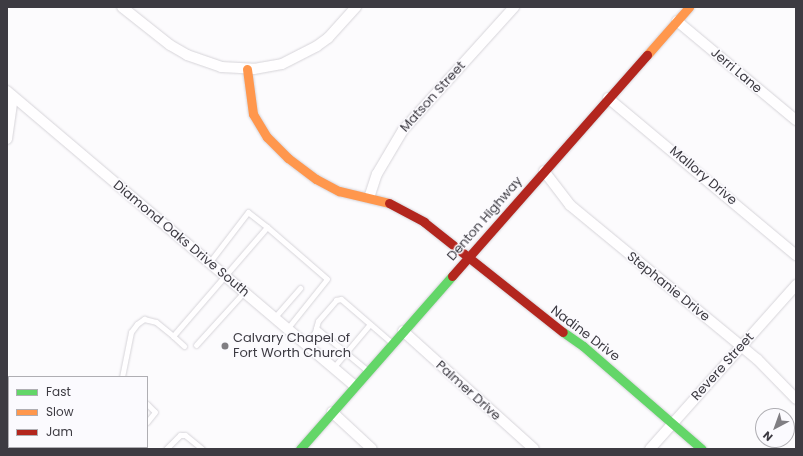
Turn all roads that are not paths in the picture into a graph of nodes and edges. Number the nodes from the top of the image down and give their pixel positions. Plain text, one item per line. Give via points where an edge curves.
1 (122, 7) edge
2 (356, 7) edge
3 (514, 7) edge
4 (689, 7) edge
5 (677, 21) junction
6 (247, 69) junction
7 (10, 94) edge
8 (608, 98) junction
9 (796, 120) edge
10 (7, 139) edge
11 (544, 171) junction
12 (369, 198) junction
13 (267, 227) junction
14 (796, 255) edge
15 (468, 257) junction
16 (209, 263) junction
17 (224, 276) junction
18 (796, 285) edge
19 (300, 288) dead end
20 (244, 292) junction
21 (274, 318) junction
22 (370, 324) junction
23 (316, 328) junction
24 (287, 329) junction
25 (404, 331) junction
26 (173, 336) junction
27 (305, 344) junction
28 (392, 344) junction
29 (196, 345) dead end
30 (184, 346) dead end
31 (742, 347) junction
32 (346, 352) junction
33 (333, 368) junction
34 (368, 371) junction
35 (122, 376) edge
36 (355, 386) junction
37 (796, 399) edge
38 (148, 405) edge
39 (332, 412) junction
40 (148, 421) edge
41 (673, 424) junction
42 (166, 449) edge
43 (202, 449) edge
44 (300, 449) edge
45 (372, 449) edge
46 (534, 449) edge
47 (650, 449) edge
48 (702, 449) edge

1 - 6 street via 170,45 187,55 221,66
2 - 6 street via 328,38 317,46 282,64
3 - 12 street, Matson Street via 403,130 377,174
4 - 5 street, Denton Highway
5 - 8 street, Denton Highway
5 - 9 street, Jerri Lane
6 - 12 street, Nadine Drive via 253,114 276,147 316,179 339,191
7 - 10 street
7 - 16 street, Diamond Oaks Drive South
8 - 11 street, Denton Highway
8 - 14 street, Mallory Drive
11 - 15 street, Denton Highway
11 - 31 street, Stephanie Drive via 570,205
12 - 15 street, Nadine Drive via 386,201 424,222
13 - 16 lane via 248,212
13 - 17 lane
13 - 24 lane via 327,282
15 - 25 street, Denton Highway
15 - 41 street, Nadine Drive via 546,321 583,346
16 - 17 street, Diamond Oaks Drive South
17 - 20 street, Diamond Oaks Drive South
17 - 26 lane
18 - 31 street, Revere Street
19 - 21 lane
20 - 21 street, Diamond Oaks Drive South
20 - 29 lane
21 - 24 street, Diamond Oaks Drive South
22 - 23 lane via 341,299 336,300 318,321
22 - 28 lane
22 - 32 lane
23 - 27 lane
23 - 32 lane
24 - 27 street, Diamond Oaks Drive South
25 - 28 street, Denton Highway
25 - 46 street, Palmer Drive
26 - 30 lane
26 - 35 lane via 156,322 144,319 137,324 131,332
27 - 33 street, Diamond Oaks Drive South
28 - 34 street, Denton Highway
31 - 37 street, Stephanie Drive
31 - 41 street, Revere Street
32 - 33 lane
32 - 34 lane
33 - 36 street, Diamond Oaks Drive South
34 - 36 street, Denton Highway
36 - 39 street, Denton Highway
38 - 40 lane via 155,412
39 - 44 street, Denton Highway
39 - 45 street
41 - 47 street, Revere Street
41 - 48 street, Nadine Drive
42 - 43 lane via 180,435

